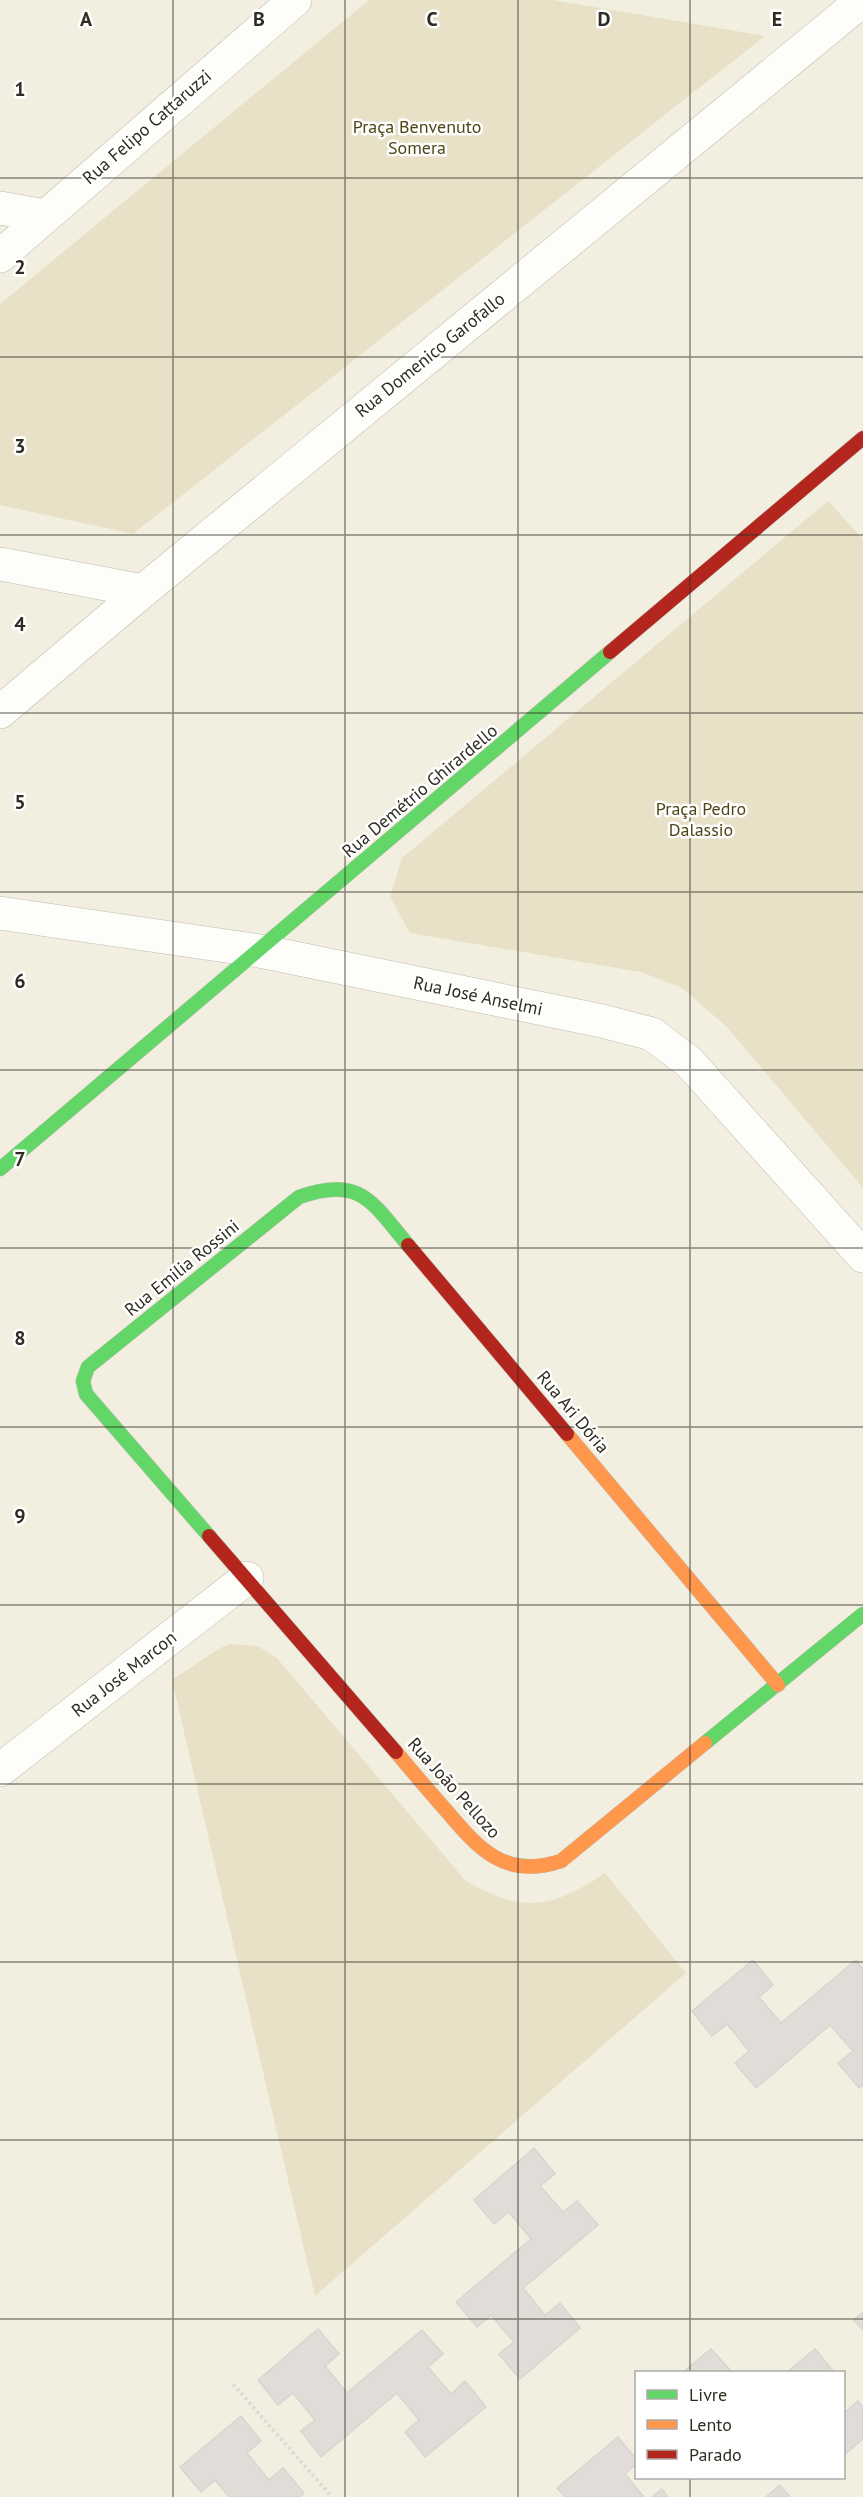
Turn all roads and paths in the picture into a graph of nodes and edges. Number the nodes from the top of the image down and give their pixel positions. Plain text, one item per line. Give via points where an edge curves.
1 (296, 0) edge
2 (863, 0) edge
3 (0, 208) edge
4 (45, 216) junction
5 (0, 256) edge
6 (863, 438) edge
7 (0, 564) edge
8 (143, 591) junction
9 (0, 712) edge
10 (0, 913) edge
11 (260, 951) junction
12 (0, 1169) edge
13 (326, 1188) joint
14 (863, 1256) edge
15 (86, 1394) joint
16 (247, 1578) junction
17 (863, 1614) edge
18 (778, 1685) junction
19 (0, 1770) edge
20 (233, 2384) dead end
21 (332, 2497) edge

1 - 4 street, Rua Felipo Cattaruzzi
2 - 8 street, Rua Domenico Garofallo
3 - 4 street
4 - 5 street, Rua Felipo Cattaruzzi
6 - 11 street, Rua Demétrio Ghirardello
7 - 8 street
8 - 9 street, Rua Domenico Garofallo
10 - 11 street, Rua José Anselmi
11 - 12 street, Rua Demétrio Ghirardello
11 - 14 street, Rua José Anselmi via 652,1034 689,1062
13 - 15 street, Rua Emilia Rossini via 299,1197 88,1367 83,1381
13 - 18 street, Rua Ari Dória via 351,1188 372,1202
15 - 16 street, Rua João Pellozo
16 - 18 street, Rua João Pellozo via 476,1845 517,1868 543,1868 561,1861
16 - 19 street, Rua José Marcon
17 - 18 street, Rua João Pellozo
20 - 21 path

